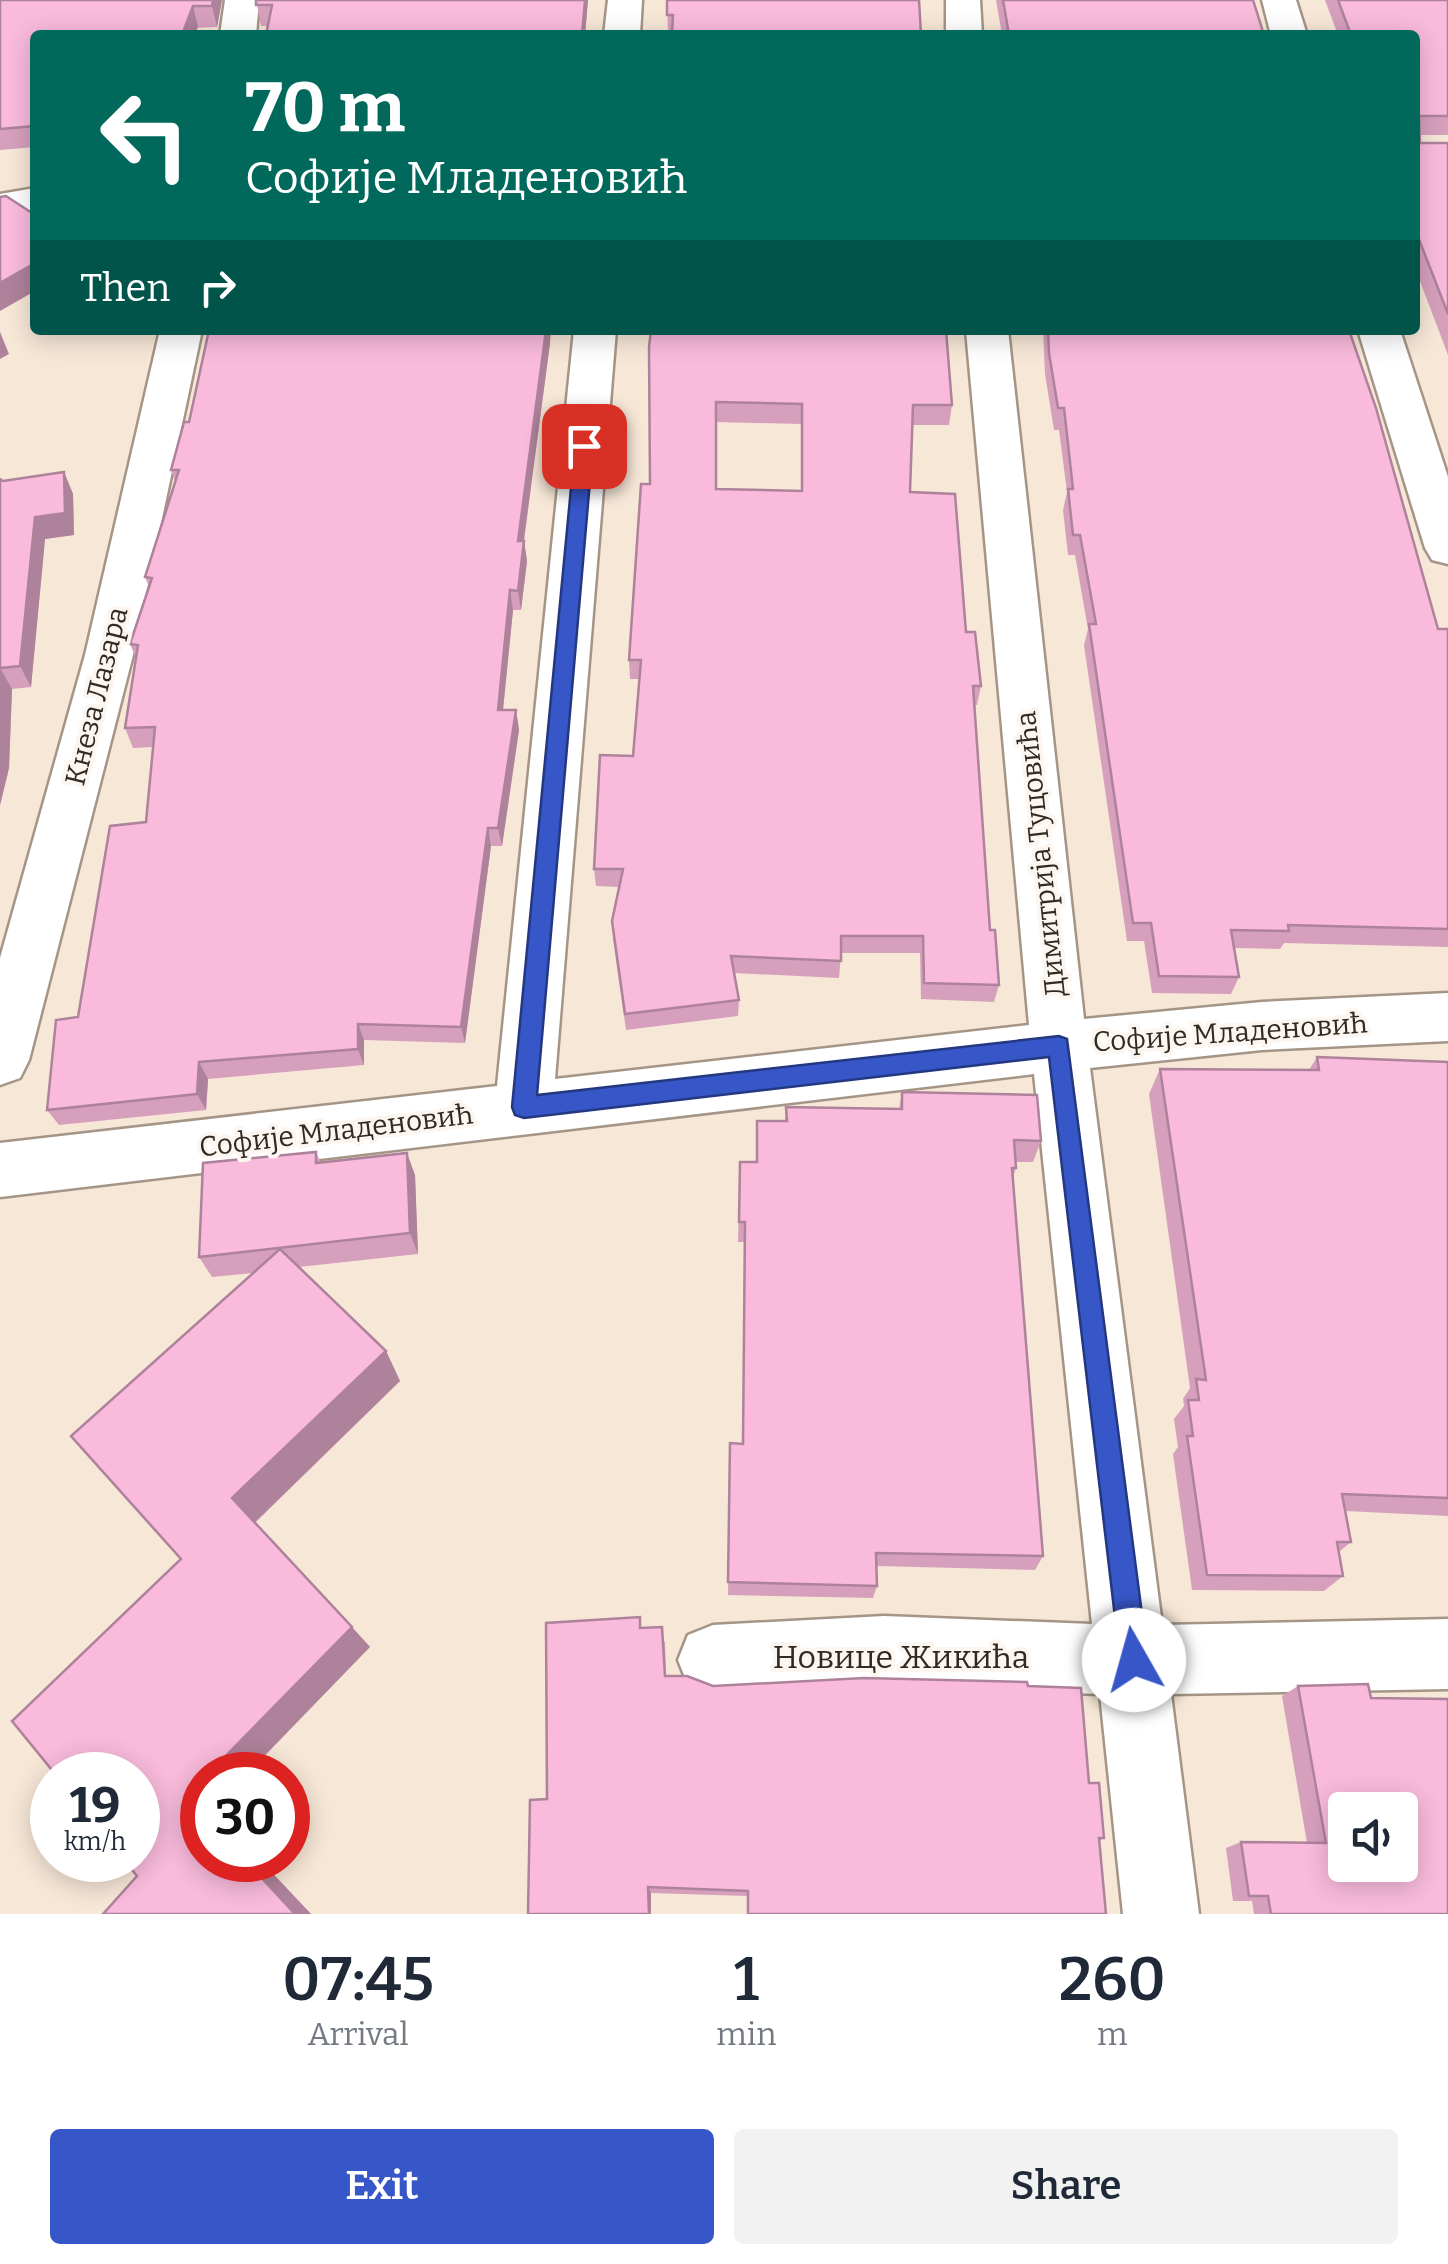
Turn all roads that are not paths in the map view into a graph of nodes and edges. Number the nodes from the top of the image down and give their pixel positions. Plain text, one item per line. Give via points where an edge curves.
1 (242, 0) edge
2 (625, 0) edge
3 (963, 0) edge
4 (1279, 0) edge
5 (239, 30) edge
6 (622, 30) edge
7 (964, 30) edge
8 (1288, 30) edge
9 (30, 201) edge
10 (0, 206) edge
11 (181, 335) edge
12 (595, 335) edge
13 (988, 335) edge
14 (1381, 335) edge
15 (1448, 548) edge
16 (1448, 1017) edge
17 (1059, 1046) junction
18 (0, 1060) edge
19 (524, 1107) junction
20 (0, 1170) edge
21 (1448, 1654) edge
22 (714, 1660) dead end
23 (1134, 1660) junction
24 (1161, 1914) edge

1 - 5 street
2 - 6 street
3 - 7 street
4 - 8 street
9 - 10 street
11 - 18 street, Кнеза Лазара via 109,655
12 - 19 street
13 - 17 street, Димитрија Туцовића
14 - 15 street
16 - 17 street, Софије Младеновић
17 - 19 street, Софије Младеновић
17 - 23 street, Димитрија Туцовића
19 - 20 street, Софије Младеновић
21 - 23 street, Новице Жикића
22 - 23 street, Новице Жикића via 884,1652
23 - 24 street, Димитрија Туцовића

